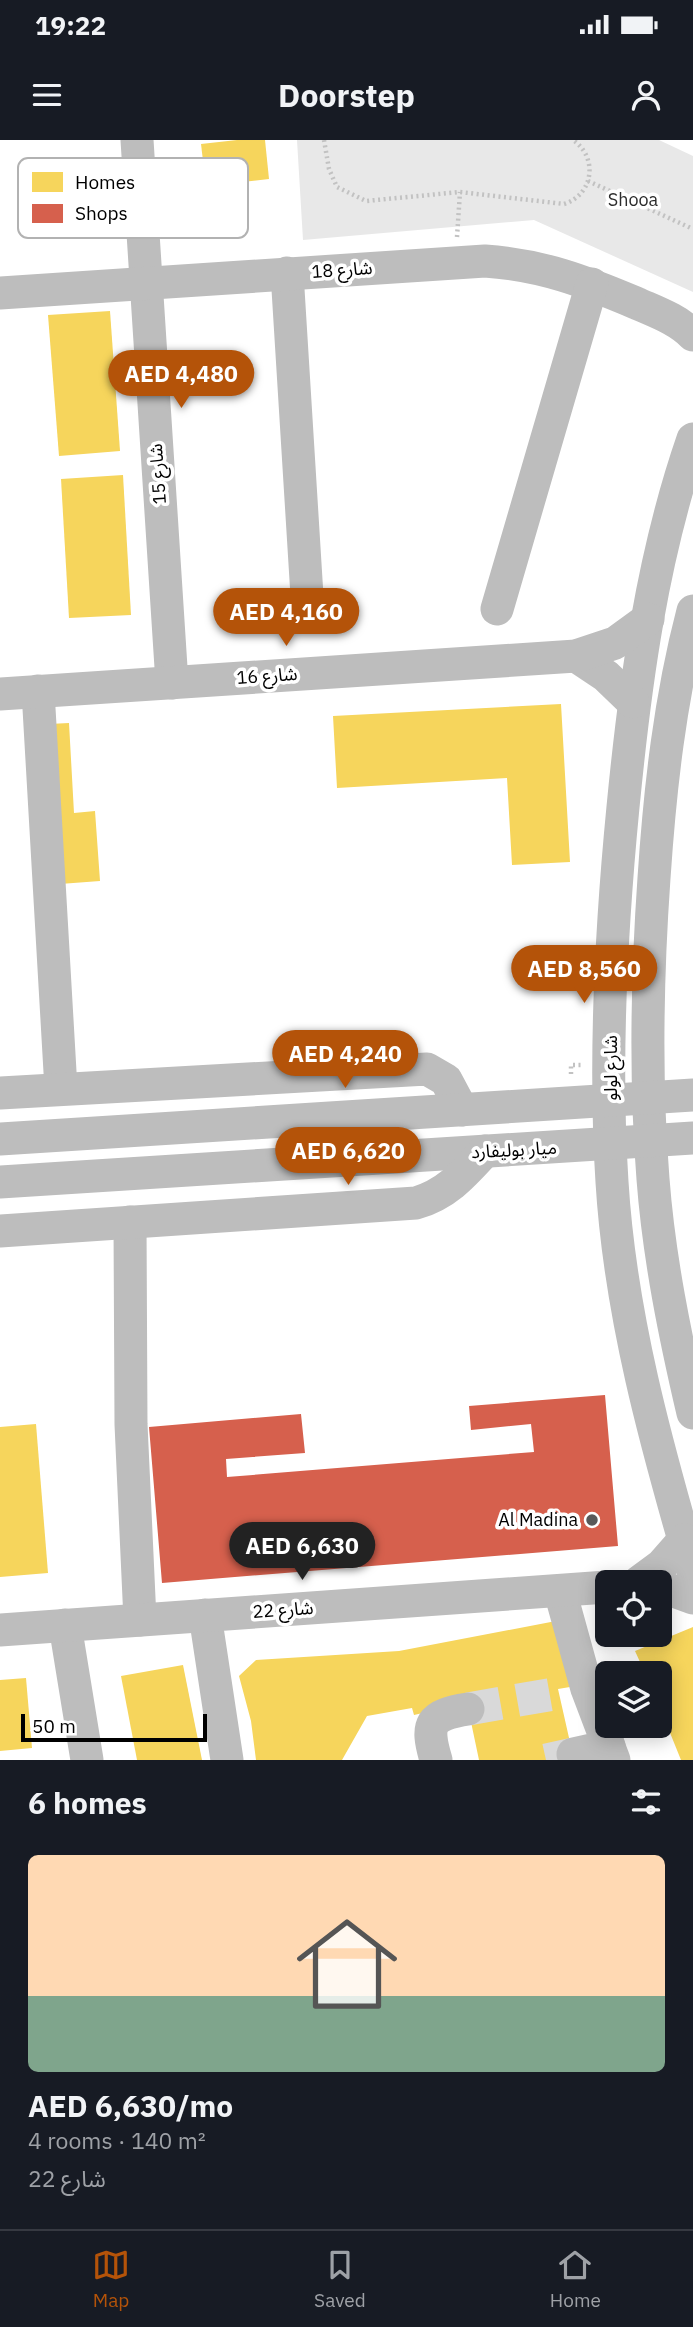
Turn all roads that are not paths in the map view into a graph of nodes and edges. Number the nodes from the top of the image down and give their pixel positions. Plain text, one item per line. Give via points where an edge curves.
1 (137, 140) edge
2 (138, 158) edge
3 (143, 238) edge
4 (287, 273) junction
5 (146, 282) junction
6 (592, 285) junction
7 (0, 293) edge
8 (687, 324) edge
9 (693, 439) edge
10 (307, 596) dead end
11 (497, 609) dead end
12 (693, 611) edge
13 (648, 619) junction
14 (576, 656) junction
15 (684, 675) edge
16 (172, 683) junction
17 (38, 691) junction
18 (0, 694) edge
19 (633, 702) junction
20 (61, 1090) junction
21 (0, 1093) edge
22 (693, 1095) edge
23 (649, 1098) junction
24 (611, 1101) junction
25 (463, 1110) junction
26 (693, 1138) edge
27 (0, 1139) edge
28 (651, 1140) junction
29 (611, 1144) junction
30 (485, 1151) junction
31 (0, 1182) edge
32 (130, 1222) junction
33 (0, 1231) edge
34 (693, 1413) edge
35 (688, 1556) edge
36 (654, 1570) edge
37 (595, 1588) edge
38 (672, 1590) edge
39 (560, 1591) junction
40 (693, 1598) edge
41 (205, 1615) junction
42 (140, 1620) junction
43 (65, 1625) junction
44 (0, 1630) edge
45 (468, 1709) tunnel mouth
46 (612, 1753) edge
47 (573, 1754) dead end
48 (86, 1760) edge
49 (228, 1760) edge
50 (436, 1760) edge

1 - 2 street, شارع 15
3 - 5 street, شارع 15
4 - 5 street, شارع 18
4 - 6 street, شارع 18 via 454,262 522,264 558,271
4 - 10 street
5 - 7 street, شارع 18
5 - 16 street, شارع 15
6 - 8 street, شارع 18
6 - 11 street
9 - 13 street, شارع لولو
12 - 15 street, شارع لولو
13 - 14 street, شارع 16 via 615,643
13 - 19 street, شارع لولو
14 - 16 street, شارع 16
14 - 19 street
15 - 23 street, شارع لولو via 657,835 649,950
16 - 17 street, شارع 16
17 - 18 street, شارع 16
17 - 20 street
19 - 24 street, شارع لولو via 611,957
20 - 21 street
20 - 25 street via 427,1069 446,1080
22 - 23 street
23 - 24 street
23 - 28 street, شارع لولو
24 - 25 street
24 - 29 street, شارع لولو
25 - 27 street
26 - 28 street, ميار بوليفارد
28 - 29 street, ميار بوليفارد
28 - 34 street, شارع لولو via 661,1249
29 - 30 street, ميار بوليفارد
29 - 35 street, شارع لولو via 621,1261 637,1355
30 - 31 street, ميار بوليفارد
30 - 32 street via 455,1184 416,1203
32 - 33 street
32 - 42 street via 131,1424
35 - 36 street
37 - 39 street, شارع 22
38 - 40 street
39 - 41 street, شارع 22
39 - 46 street via 573,1691
41 - 42 street, شارع 22
41 - 49 street
42 - 43 street, شارع 22
43 - 44 street, شارع 22
43 - 48 street
45 - 50 street via 443,1714 433,1722 430,1734
46 - 47 street

